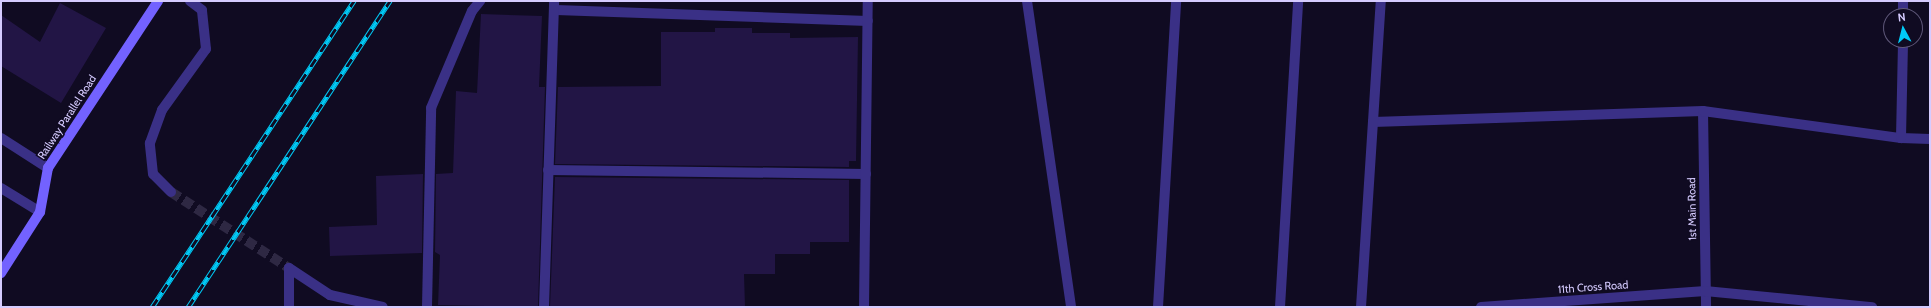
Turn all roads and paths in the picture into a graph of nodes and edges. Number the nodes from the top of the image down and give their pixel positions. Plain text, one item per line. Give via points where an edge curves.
1 (158, 1) edge
2 (190, 1) edge
3 (480, 1) edge
4 (868, 1) edge
5 (1027, 1) edge
6 (1176, 1) edge
7 (1298, 1) edge
8 (1381, 1) edge
9 (555, 5) edge
10 (868, 21) junction
11 (1903, 48) edge
12 (1703, 110) junction
13 (1373, 122) junction
14 (1, 138) edge
15 (1901, 138) junction
16 (1930, 139) edge
17 (48, 168) junction
18 (548, 170) junction
19 (866, 174) junction
20 (1, 188) edge
21 (171, 192) tunnel mouth
22 (40, 212) junction
23 (1, 274) edge
24 (1705, 291) junction
25 (289, 307) edge
26 (383, 307) edge
27 (427, 307) edge
28 (544, 307) edge
29 (864, 307) edge
30 (1071, 307) edge
31 (1158, 307) edge
32 (1280, 307) edge
33 (1361, 307) edge
34 (1481, 307) edge
35 (1706, 307) edge
36 (1872, 307) edge

1 - 17 street, Railway Parallel Road
2 - 21 street via 202,10 206,50 162,110 150,143 153,174
3 - 27 street via 472,11 431,108
4 - 10 street
5 - 30 street
6 - 31 street
7 - 32 street
8 - 13 street
9 - 10 street
9 - 18 street
10 - 19 street
11 - 15 street
12 - 13 street
12 - 15 street
12 - 24 street, 1st Main Road
13 - 33 street
14 - 17 street
15 - 16 street
17 - 22 street, Railway Parallel Road
18 - 19 street
18 - 28 street
19 - 29 street
20 - 22 street
22 - 23 street, Railway Parallel Road
24 - 34 street, 11th Cross Road
24 - 35 street, 1st Main Road
24 - 36 street, 11th Cross Road
25 - 26 street via 289,268 330,295

